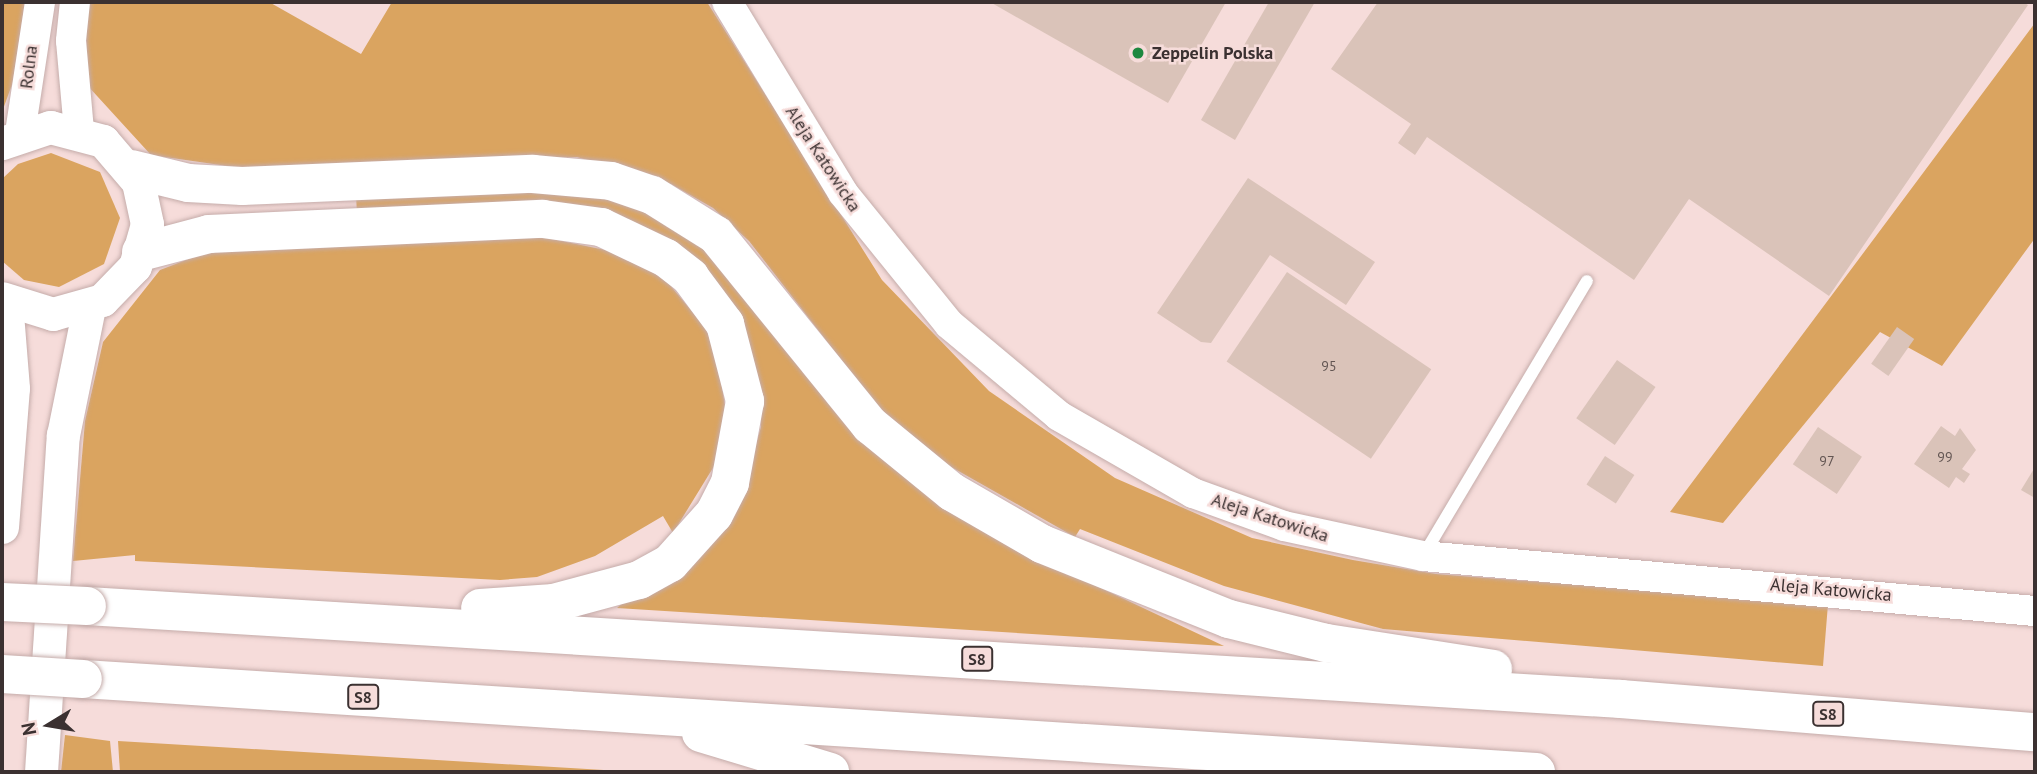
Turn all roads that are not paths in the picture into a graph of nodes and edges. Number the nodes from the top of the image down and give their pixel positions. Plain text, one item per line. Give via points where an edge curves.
1 (40, 2) edge
2 (75, 2) edge
3 (727, 2) edge
4 (79, 130) junction
5 (11, 138) edge
6 (131, 169) junction
7 (141, 252) junction
8 (1587, 281) dead end
9 (4, 300) edge
10 (89, 307) junction
11 (2, 527) edge
12 (1423, 556) junction
13 (2, 602) edge
14 (2035, 611) edge
15 (334, 618) junction
16 (2, 674) edge
17 (1621, 699) junction
18 (642, 715) junction
19 (2035, 732) edge
20 (41, 772) edge
21 (830, 772) edge
22 (1536, 772) edge

1 - 5 street, Rolna
2 - 4 street via 71,41
3 - 12 street, Aleja Katowicka via 886,253 949,324 1030,396 1098,443 1194,493 1284,526
4 - 5 main road
4 - 6 main road via 103,141
6 - 7 main road via 146,209
6 - 17 highway via 188,183 242,186 533,174 611,181 652,195 716,235 870,425 952,492 1042,544 1229,619
7 - 10 main road via 126,279
7 - 15 highway via 233,232 572,222 601,227 666,258 724,324 742,375 740,444 714,514 670,563 612,590 554,603
8 - 12 lane
9 - 10 main road via 53,314
9 - 11 main road via 13,388
10 - 20 main road via 63,435
12 - 14 street, Aleja Katowicka
13 - 15 highway, S8, bridge
15 - 17 highway, S8
16 - 18 highway, S8, bridge
17 - 19 highway, S8
18 - 21 highway
18 - 22 highway, S8

